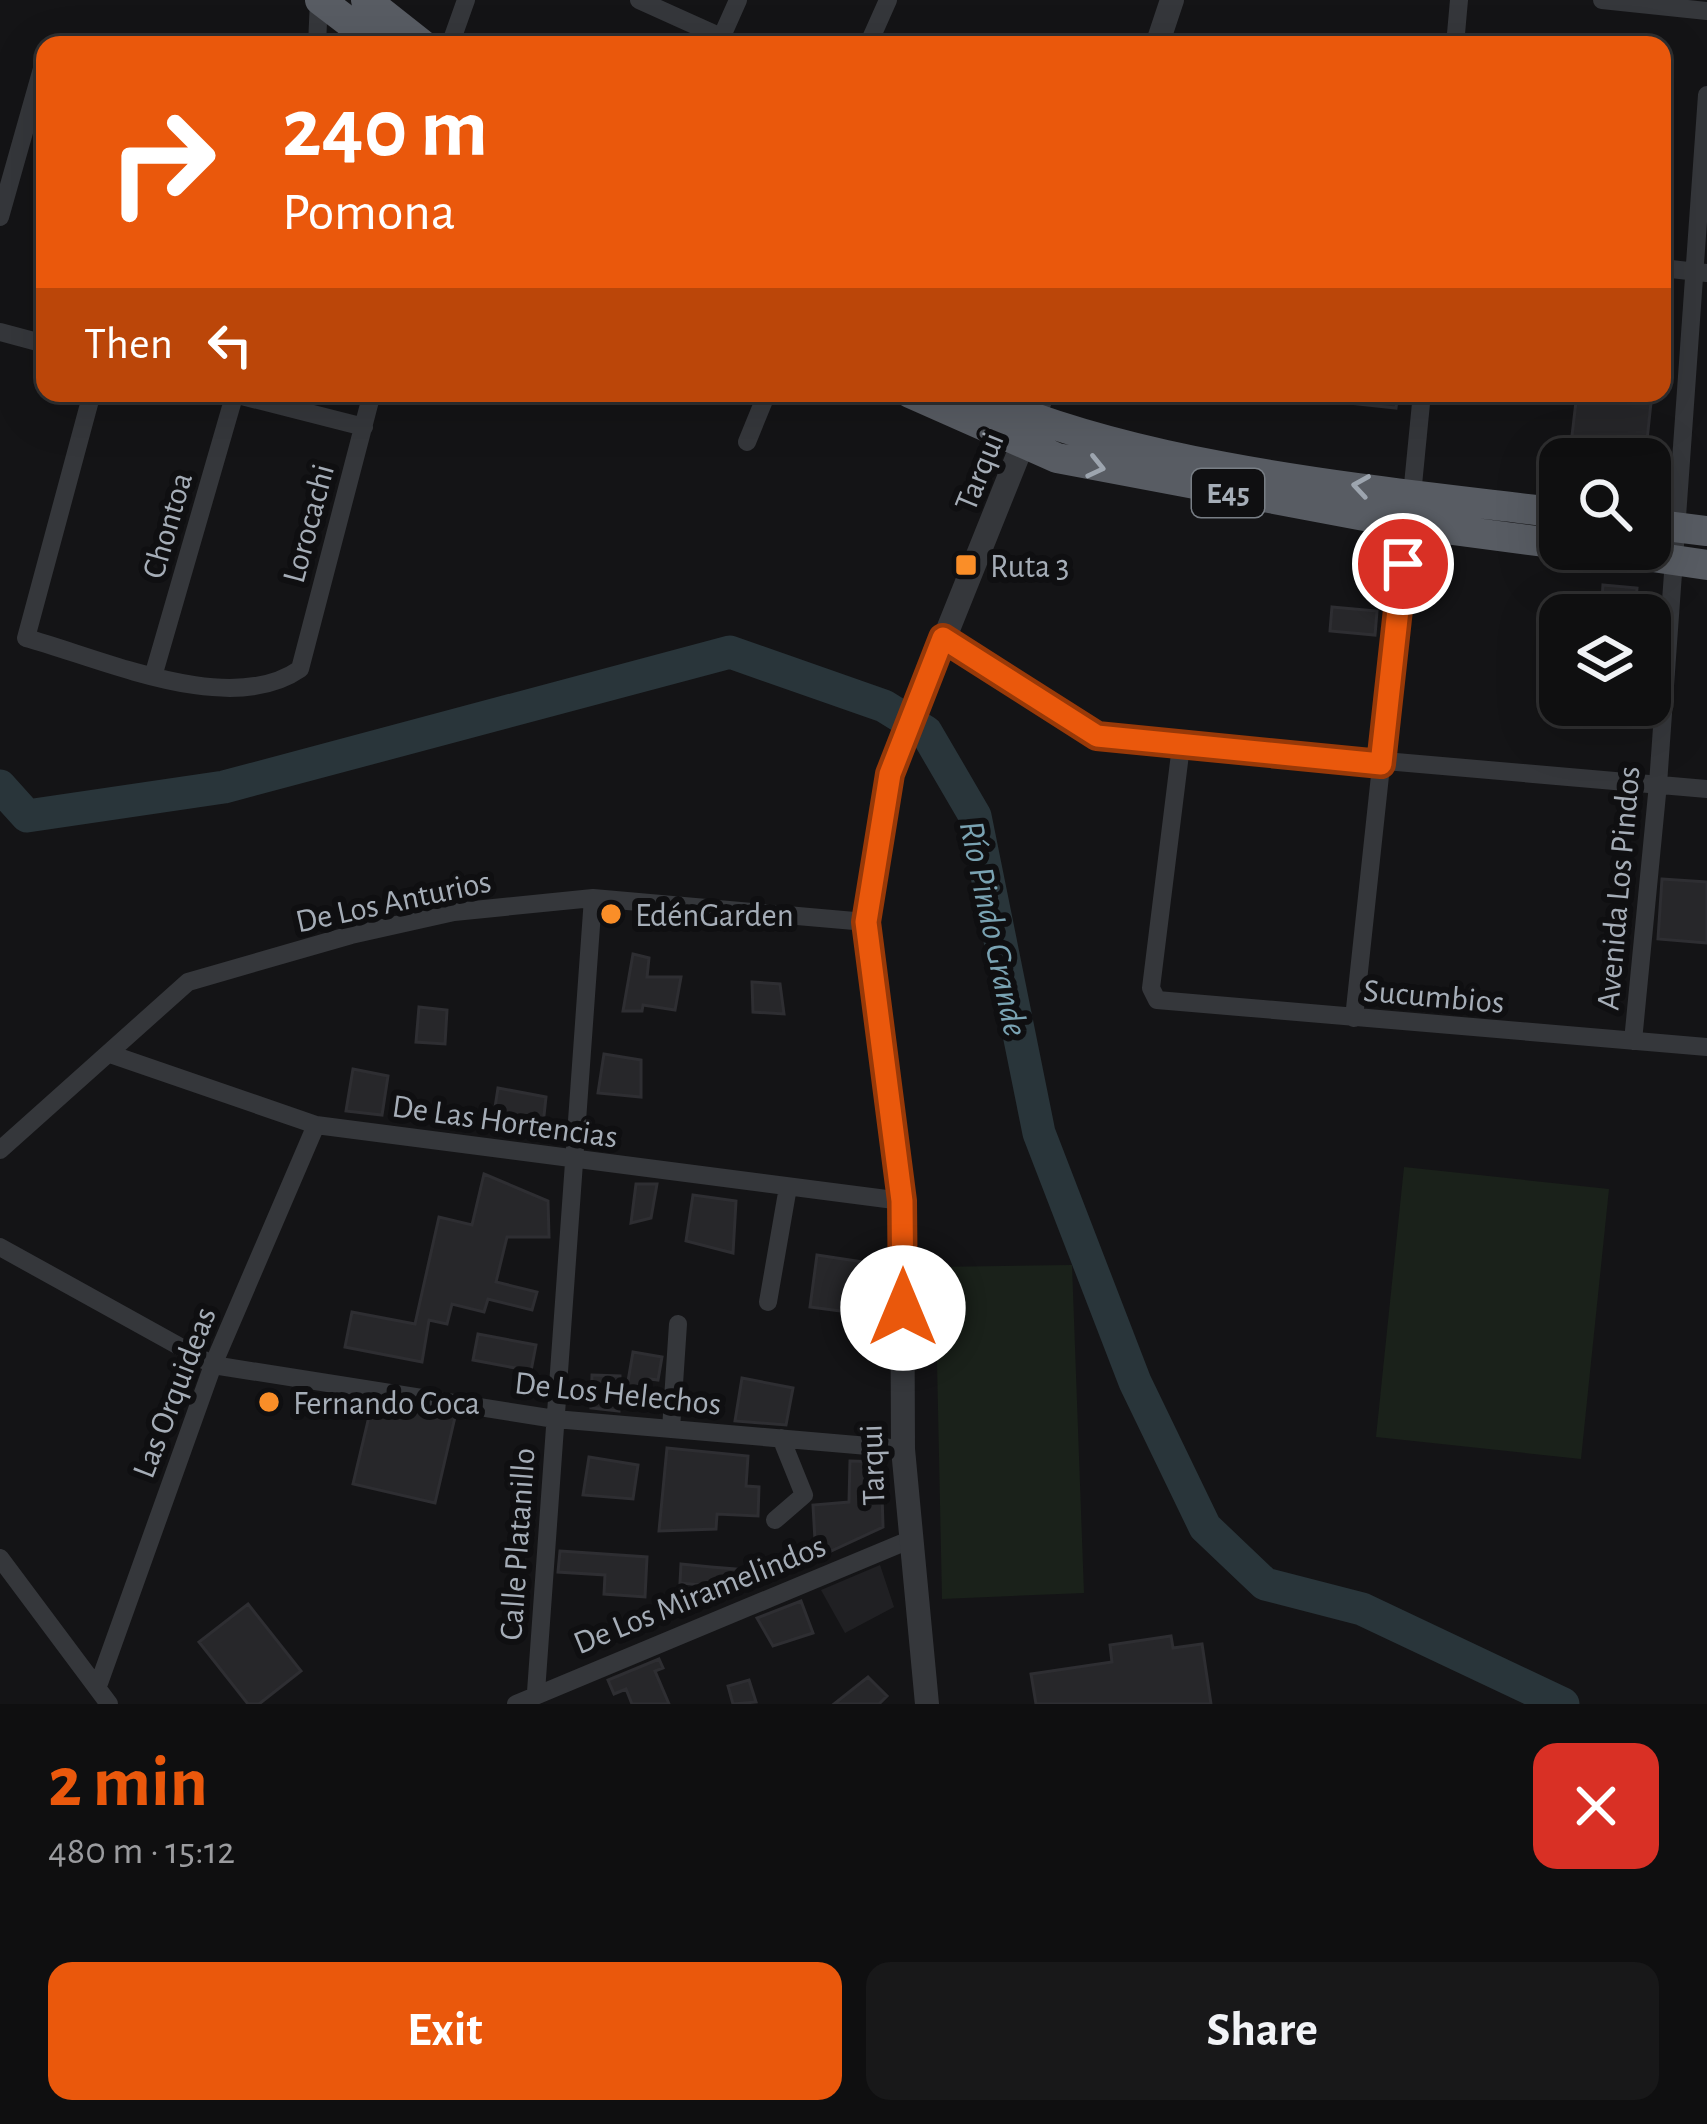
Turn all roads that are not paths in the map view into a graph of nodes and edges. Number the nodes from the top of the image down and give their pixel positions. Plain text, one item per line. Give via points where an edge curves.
1 (320, 0) edge
2 (366, 0) edge
3 (466, 0) edge
4 (639, 0) edge
5 (739, 0) edge
6 (888, 0) edge
7 (1172, 0) edge
8 (1459, 0) edge
9 (1602, 0) edge
10 (1707, 10) edge
11 (318, 36) edge
12 (361, 36) edge
13 (411, 36) edge
14 (453, 36) edge
15 (710, 36) edge
16 (722, 36) edge
17 (872, 36) edge
18 (1160, 36) edge
19 (1456, 36) edge
20 (36, 86) edge
21 (1707, 94) edge
22 (0, 218) edge
23 (1699, 272) edge
24 (0, 332) edge
25 (36, 342) edge
26 (90, 402) edge
27 (231, 402) edge
28 (268, 402) edge
29 (370, 402) edge
30 (763, 402) edge
31 (950, 402) edge
32 (992, 402) edge
33 (1421, 402) edge
34 (1034, 421) edge
35 (364, 427) junction
36 (747, 442) dead end
37 (1671, 463) edge
38 (1410, 509) junction
39 (1539, 512) edge
40 (1671, 526) edge
41 (1707, 531) edge
42 (1539, 539) edge
43 (1671, 556) edge
44 (1672, 560) junction
45 (1707, 565) edge
46 (943, 638) junction
47 (154, 673) junction
48 (1181, 746) junction
49 (1381, 764) junction
50 (1658, 784) junction
51 (1707, 789) edge
52 (593, 898) junction
53 (866, 922) junction
54 (1354, 1018) junction
55 (1633, 1041) junction
56 (1707, 1047) edge
57 (110, 1054) junction
58 (316, 1125) junction
59 (0, 1150) edge
60 (574, 1160) junction
61 (788, 1186) junction
62 (902, 1201) junction
63 (0, 1247) edge
64 (768, 1302) dead end
65 (678, 1324) dead end
66 (213, 1365) junction
67 (555, 1419) junction
68 (671, 1429) junction
69 (781, 1438) junction
70 (902, 1448) junction
71 (775, 1520) dead end
72 (907, 1541) junction
73 (0, 1558) edge
74 (98, 1686) junction
75 (536, 1692) junction
76 (110, 1704) edge
77 (516, 1704) edge
78 (927, 1704) edge

1 - 11 street
1 - 12 highway
2 - 13 highway
3 - 14 street
4 - 15 street
5 - 16 street
6 - 17 street
7 - 18 street
8 - 19 street
9 - 10 street
20 - 22 street
21 - 23 street, Avenida Los Pindos
23 - 37 street, Avenida Los Pindos
24 - 25 street
26 - 47 street via 26,638
27 - 47 street, Chontoa
28 - 35 street
29 - 35 street, Lorocachi
30 - 36 street
31 - 34 highway, E45
32 - 34 highway, E45
33 - 38 street
34 - 38 highway, E45
34 - 46 street, Tarqui
35 - 47 street, Lorocachi via 300,669 269,686 225,691
38 - 39 highway, E45
38 - 42 highway, E45
38 - 49 street
40 - 41 highway
43 - 44 street, Avenida Los Pindos
44 - 45 highway
44 - 50 street, Avenida Los Pindos
46 - 48 street via 1097,736
46 - 53 street, Tarqui via 890,774
48 - 49 street
48 - 54 street, Sucumbios via 1151,988 1157,1000
49 - 50 street
49 - 54 street
50 - 51 street
50 - 55 street, Avenida Los Pindos
52 - 53 street, De Los Anturios
52 - 57 street, De Los Anturios via 454,912 211,974 166,997
52 - 60 street, Calle Platanillo
53 - 62 street, Tarqui
54 - 55 street, Sucumbios
55 - 56 street, Sucumbios
57 - 58 street, De Las Hortencias
57 - 59 street, De Los Anturios
58 - 60 street, De Las Hortencias
58 - 66 street, Las Orquideas
60 - 61 street, De Las Hortencias
60 - 67 street, Calle Platanillo
61 - 62 street, De Las Hortencias
61 - 64 street
62 - 70 street, Tarqui
63 - 66 street, De Los Helechos
65 - 68 street
66 - 67 street, De Los Helechos
66 - 74 street, Las Orquideas
67 - 68 street, De Los Helechos
67 - 75 street, Calle Platanillo
68 - 69 street, De Los Helechos
69 - 70 street, De Los Helechos
69 - 71 street via 803,1496
70 - 72 street, Tarqui
72 - 75 street, De Los Miramelindos
72 - 78 street, Tarqui
73 - 74 street
74 - 76 street
75 - 77 street, De Los Miramelindos

